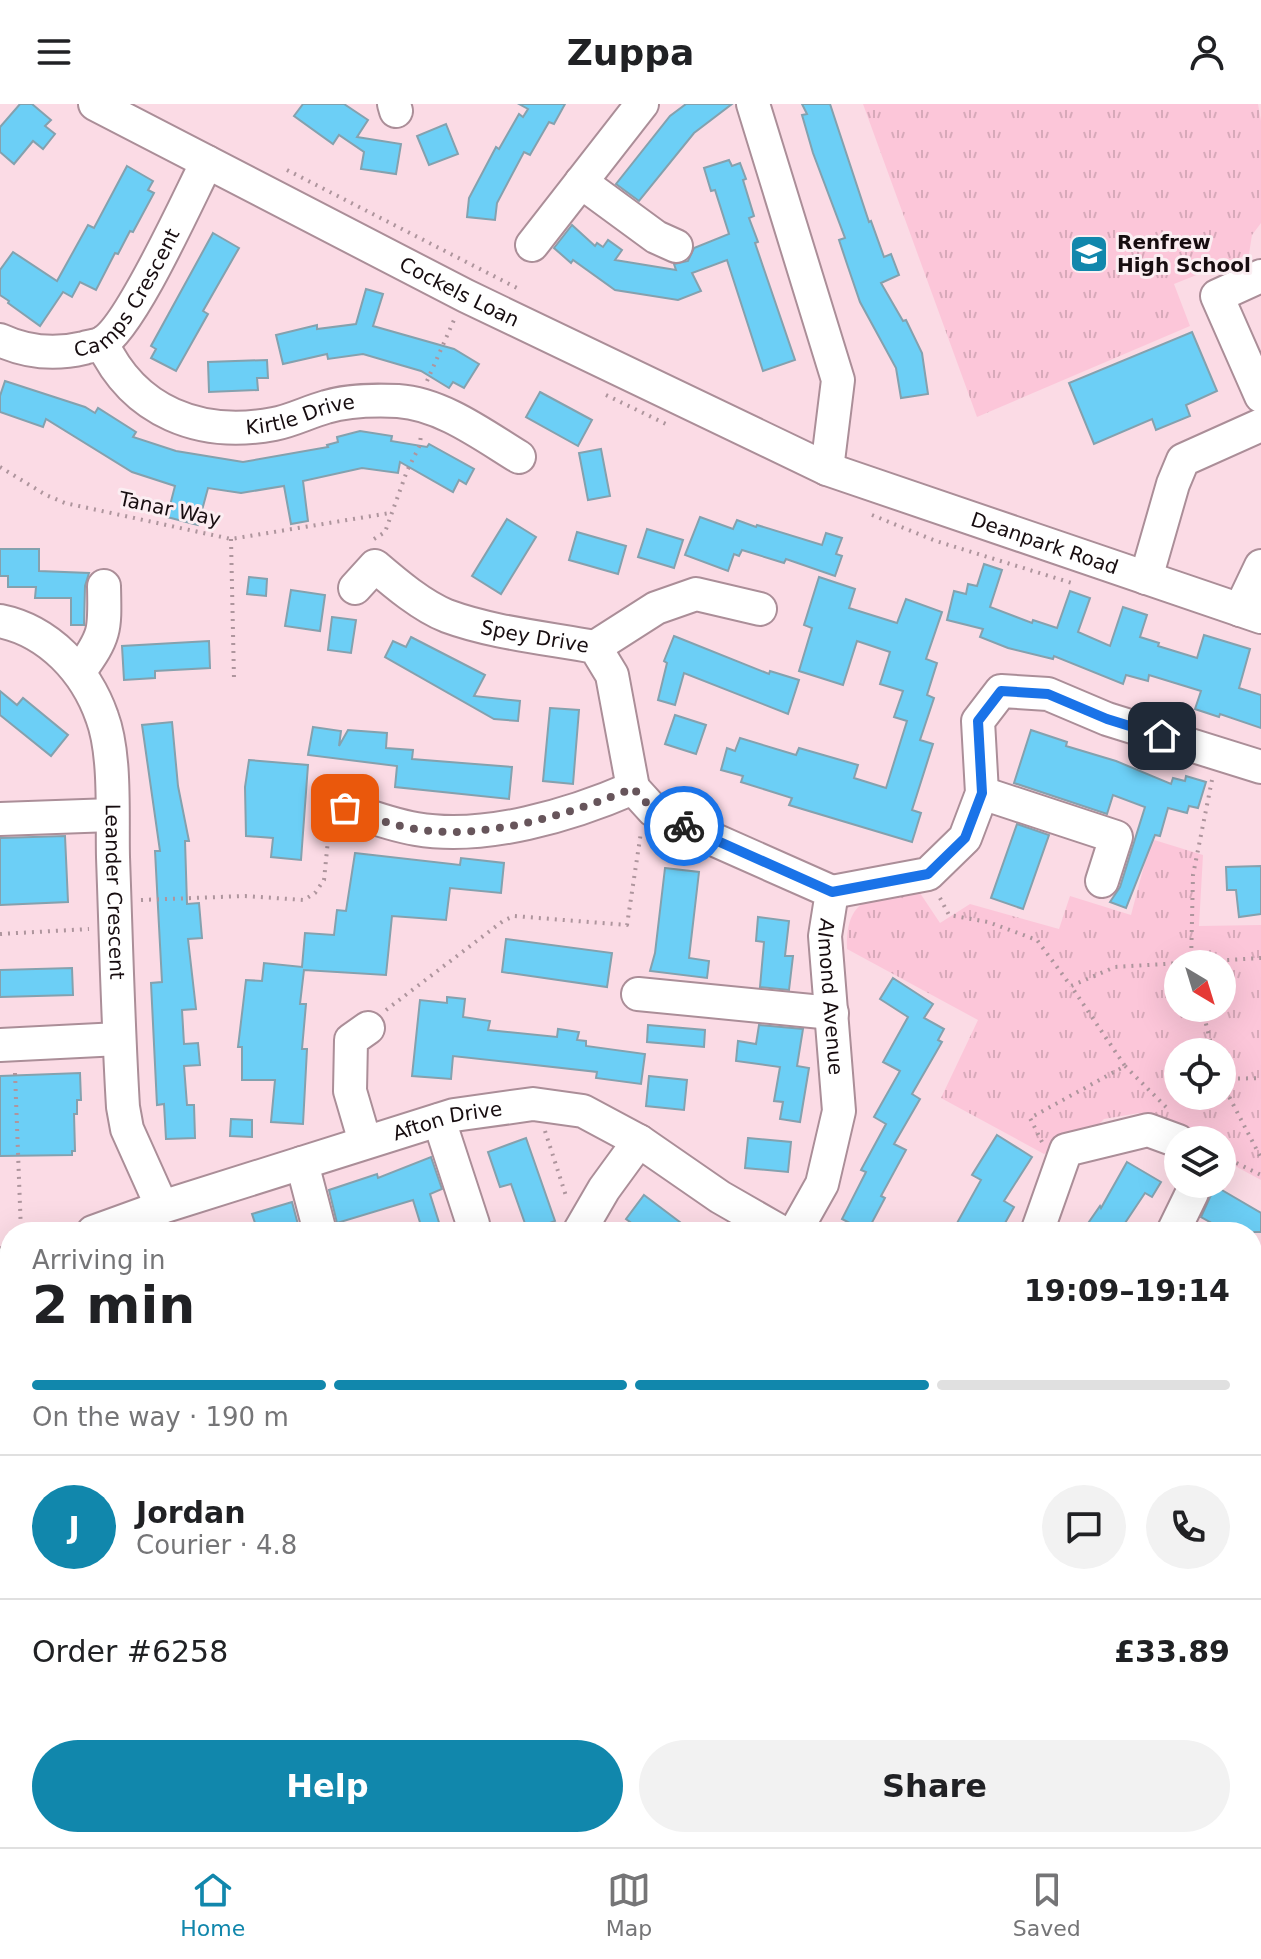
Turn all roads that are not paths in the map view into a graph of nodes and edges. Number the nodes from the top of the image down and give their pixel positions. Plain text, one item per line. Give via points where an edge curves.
1 (95, 104) edge
2 (642, 104) edge
3 (753, 104) edge
4 (207, 162) junction
5 (581, 182) junction
6 (532, 245) dead end
7 (676, 246) dead end
8 (1261, 276) edge
9 (0, 340) edge
10 (102, 343) junction
11 (1261, 396) edge
12 (1261, 425) edge
13 (519, 457) dead end
14 (827, 469) junction
15 (1261, 566) edge
16 (365, 577) road end
17 (1146, 578) junction
18 (104, 586) dead end
19 (760, 609) dead end
20 (1251, 614) edge
21 (0, 621) edge
22 (595, 647) junction
23 (80, 671) junction
24 (1261, 767) edge
25 (982, 793) junction
26 (643, 799) junction
27 (345, 808) road end
28 (112, 815) junction
29 (0, 819) edge
30 (1102, 881) dead end
31 (832, 892) junction
32 (638, 994) dead end
33 (832, 1013) junction
34 (351, 1030) road end
35 (119, 1039) junction
36 (11, 1045) edge
37 (439, 1120) junction
38 (1164, 1136) edge
39 (639, 1141) junction
40 (365, 1142) junction
41 (302, 1163) junction
42 (1190, 1198) edge
43 (162, 1207) junction
44 (574, 1218) edge
45 (121, 1222) edge
46 (317, 1222) edge
47 (472, 1222) edge
48 (764, 1222) edge
49 (801, 1222) edge
50 (1041, 1222) edge
51 (1178, 1222) edge

1 - 4 street, Cockels Loan
2 - 5 street
3 - 14 street via 838,380
4 - 10 street, Camps Crescent via 130,311
4 - 14 street, Cockels Loan via 466,296
5 - 6 street
5 - 7 street
8 - 11 street via 1217,296
9 - 10 street, Camps Crescent via 47,353
10 - 13 street, Kirtle Drive via 113,366 165,413 241,428 275,424 328,406 401,401 455,419
12 - 17 street via 1183,460
14 - 17 street, Deanpark Road
15 - 20 street
16 - 22 street, Spey Drive via 391,579 445,615 471,623
17 - 20 street, Deanpark Road
18 - 23 street via 101,642
19 - 22 street via 696,594 656,608
21 - 23 street, Leander Crescent via 36,635
22 - 26 street, Spey Drive via 612,675
23 - 28 street, Leander Crescent via 104,719
24 - 25 street via 1107,719 1048,694 1001,691 978,721
25 - 30 street via 1116,837
25 - 31 street via 965,838 928,874
26 - 27 street via 453,832 418,830
26 - 31 street, Almond Avenue via 672,821
28 - 29 street
28 - 35 street, Leander Crescent
31 - 33 street, Almond Avenue via 825,936
32 - 33 street
33 - 49 street, Almond Avenue via 839,1111 822,1184
34 - 40 street via 350,1091
35 - 36 street
35 - 43 street, Leander Crescent via 127,1129
37 - 39 street, Afton Drive via 537,1104 583,1111
37 - 40 street, Afton Drive
37 - 47 street
38 - 50 street via 1148,1130 1066,1150
39 - 44 street via 604,1189
39 - 48 street, Afton Drive
40 - 41 street, Afton Drive
41 - 43 street, Afton Drive
41 - 46 street
42 - 51 street
43 - 45 street, Afton Drive

